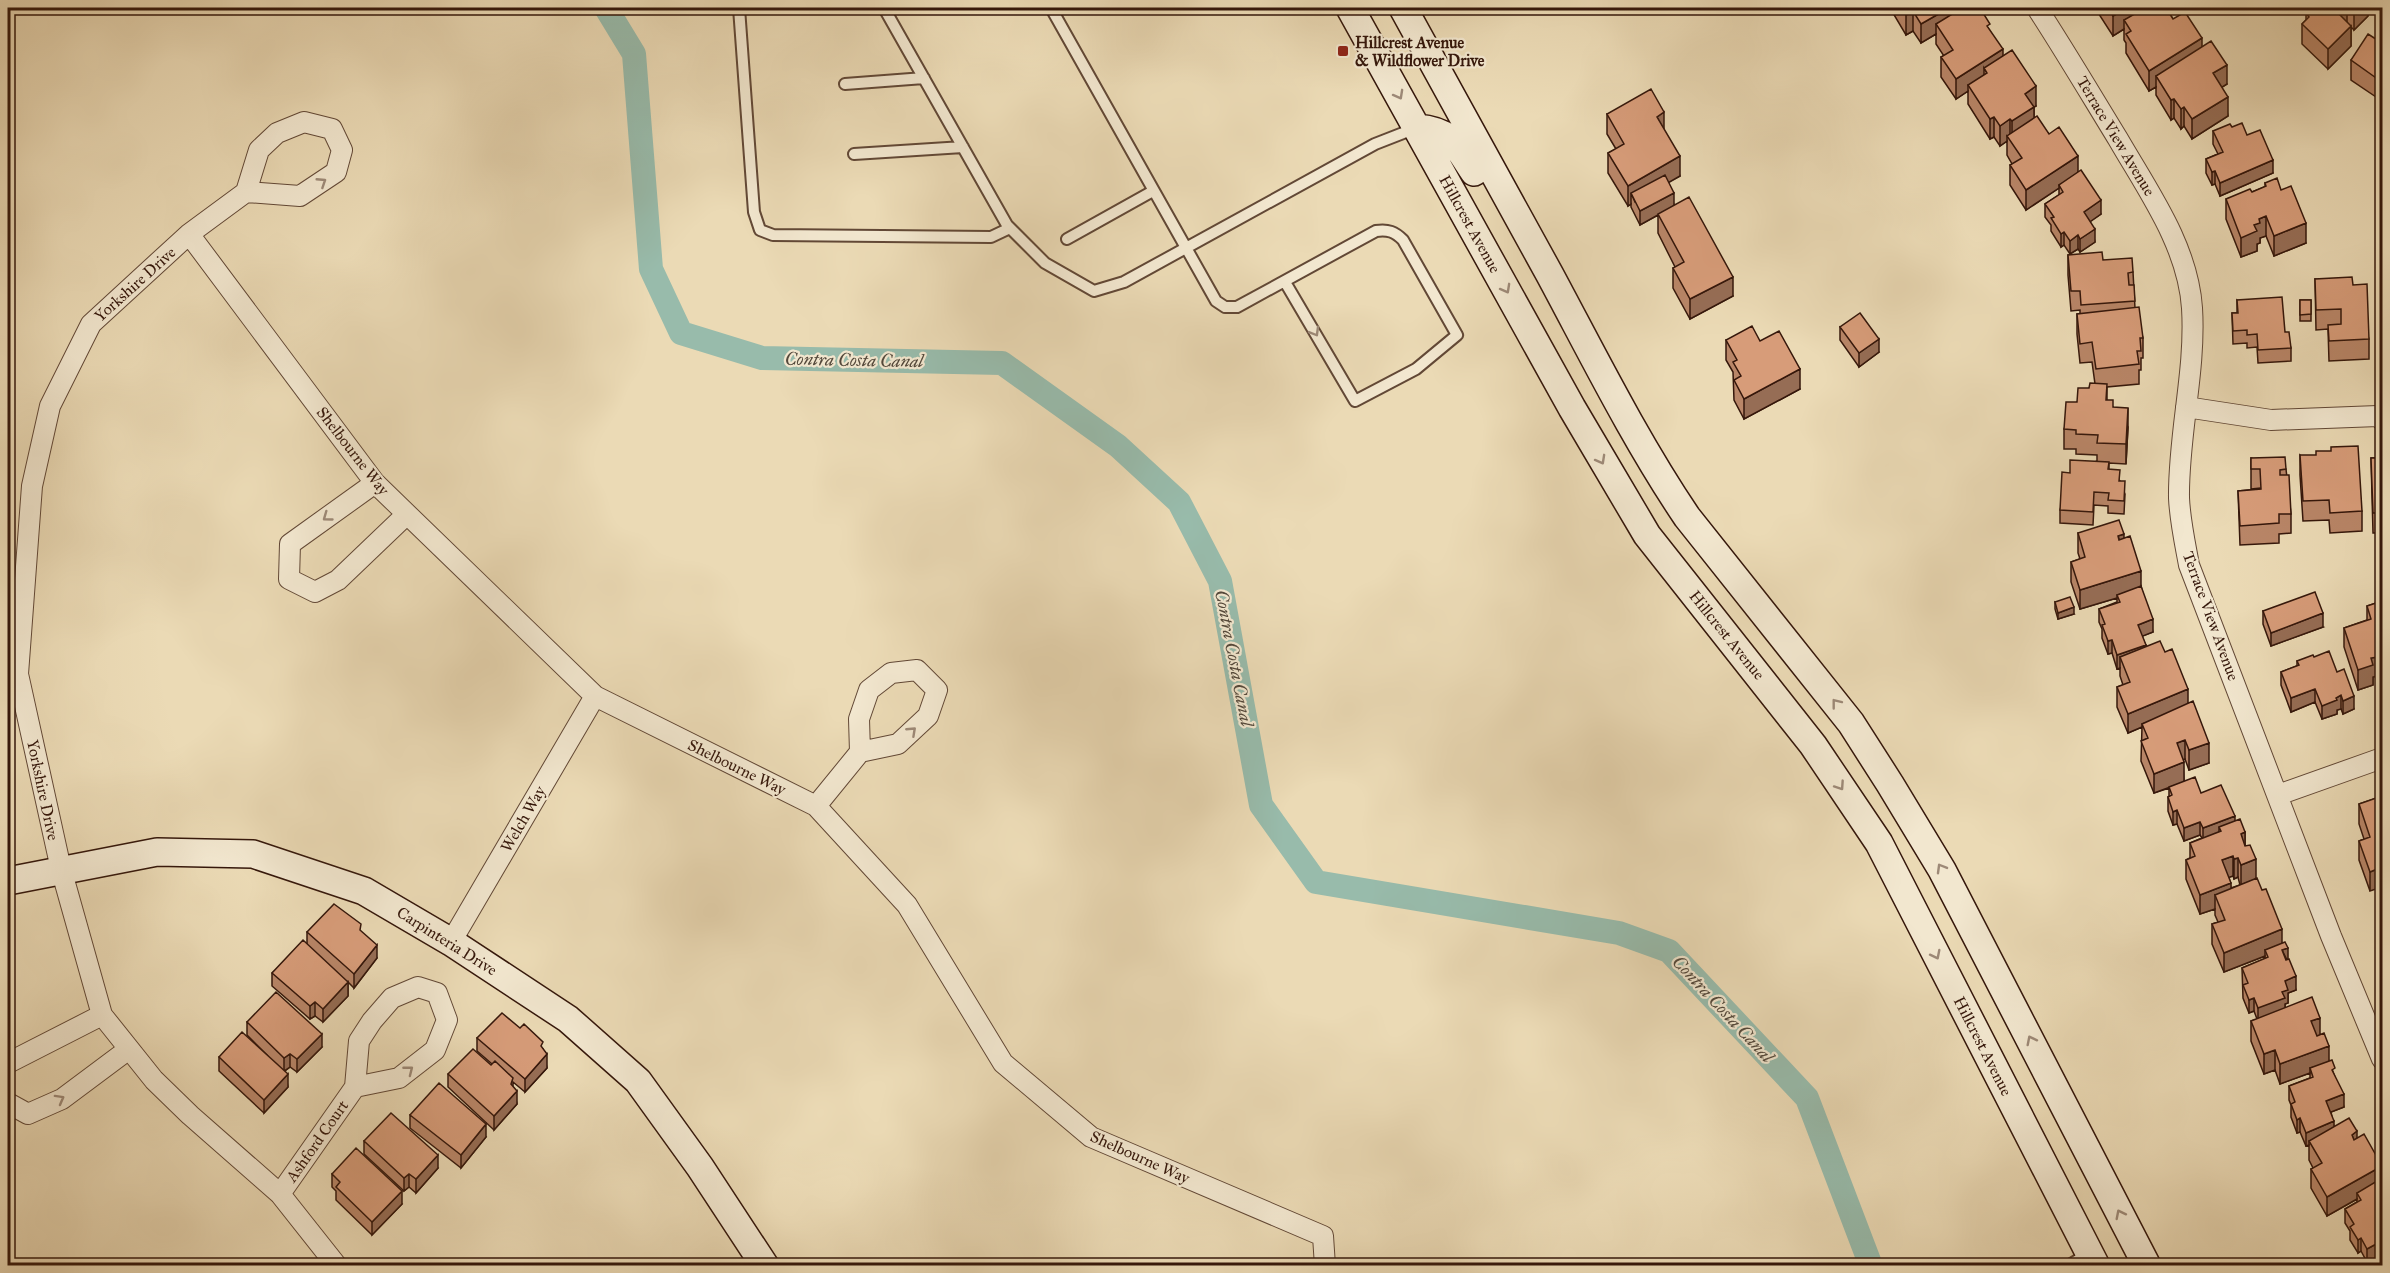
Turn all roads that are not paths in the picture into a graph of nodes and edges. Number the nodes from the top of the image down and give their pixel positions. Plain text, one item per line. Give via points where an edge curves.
1 (739, 8) edge
2 (884, 8) edge
3 (1051, 8) edge
4 (1350, 8) edge
5 (1402, 8) edge
6 (2037, 8) edge
7 (924, 78) junction
8 (845, 84) dead end
9 (1417, 128) junction
10 (963, 147) junction
11 (854, 154) dead end
12 (1154, 191) junction
13 (246, 192) junction
14 (1010, 228) junction
15 (189, 234) junction
16 (1067, 239) dead end
17 (1533, 244) junction
18 (1185, 247) junction
19 (1286, 282) junction
20 (2186, 407) junction
21 (2381, 415) edge
22 (375, 483) junction
23 (407, 514) junction
24 (13, 675) edge
25 (595, 696) junction
26 (860, 752) junction
27 (2382, 758) edge
28 (2278, 795) junction
29 (816, 806) junction
30 (61, 869) junction
31 (8, 881) edge
32 (451, 942) junction
33 (102, 1015) junction
34 (129, 1049) junction
35 (2382, 1059) edge
36 (8, 1063) edge
37 (355, 1087) junction
38 (8, 1103) edge
39 (280, 1194) junction
40 (2085, 1261) edge
41 (337, 1266) edge
42 (765, 1266) edge
43 (1325, 1266) edge
44 (2147, 1266) edge

1 - 14 lane via 754,212 760,231 773,235 991,237
2 - 7 lane
3 - 12 lane
4 -> 9 main road, Hillcrest Avenue
5 - 17 main road
6 - 20 street, Terrace View Avenue via 2157,205 2178,250 2192,308
7 - 8 lane
7 - 10 lane
9 - 17 main road via 1440,132 1456,143 1486,192
9 - 18 lane via 1376,144
9 -> 40 main road, Hillcrest Avenue via 1614,483 1647,535 1814,746 1878,843
10 - 11 lane
10 - 14 lane
12 - 16 lane
12 - 18 lane
13 -> 13 street via 300,196 336,172 342,150 332,129 304,122 277,133 259,150
13 - 15 street, Yorkshire Drive
14 - 18 lane via 1045,264 1094,291 1124,282
15 - 22 street, Shelbourne Way
15 - 24 street, Yorkshire Drive via 90,324 50,406 32,486
44 -> 17 main road via 1942,870 1896,793 1851,723 1667,486
18 - 19 lane via 1216,301 1225,307 1238,307
19 -> 19 lane via 1354,401 1416,369 1457,335 1396,233 1376,231
20 - 21 street via 2271,420
20 - 28 street, Terrace View Avenue via 2179,499 2189,565
22 - 23 street, Shelbourne Way
22 -> 23 street via 290,544 289,579 315,592 331,584
23 - 25 street, Shelbourne Way
24 - 30 street, Yorkshire Drive
25 - 29 street, Shelbourne Way
25 - 32 street, Welch Way
26 -> 26 street via 898,744 928,716 937,690 917,670 891,673 869,690 859,718
26 - 29 street
27 - 28 street
28 - 35 street, Terrace View Avenue
29 - 43 street, Shelbourne Way via 907,905 1003,1063 1091,1137 1323,1236
30 - 31 main road, Carpinteria Drive
30 - 32 main road, Carpinteria Drive via 158,852 254,854 364,891
30 - 33 street, Yorkshire Drive
32 - 42 main road, Carpinteria Drive via 568,1019 638,1081
33 - 34 street, Yorkshire Drive
33 - 36 street
38 -> 34 street via 28,1114 62,1099
34 - 39 street, Yorkshire Drive via 190,1115
37 -> 37 street, Ashford Court via 399,1078 435,1050 447,1020 437,993 418,987 392,999 372,1021 359,1041
37 - 39 street, Ashford Court
39 - 41 street, Yorkshire Drive

